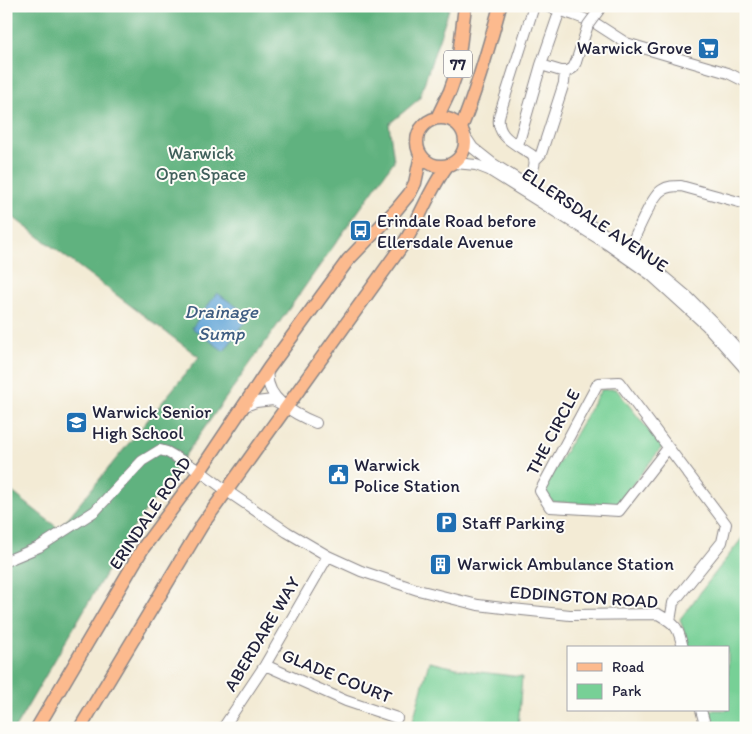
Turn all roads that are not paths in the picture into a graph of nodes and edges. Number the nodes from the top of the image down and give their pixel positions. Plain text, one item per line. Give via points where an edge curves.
1 (464, 6) edge
2 (500, 6) edge
3 (534, 6) edge
4 (600, 6) edge
5 (553, 8) edge
6 (576, 10) edge
7 (541, 65) junction
8 (565, 71) junction
9 (746, 82) edge
10 (437, 118) junction
11 (463, 132) junction
12 (518, 145) junction
13 (421, 155) junction
14 (535, 160) junction
15 (451, 164) junction
16 (524, 182) junction
17 (746, 204) edge
18 (627, 253) junction
19 (746, 358) edge
20 (269, 368) junction
21 (746, 370) edge
22 (242, 407) junction
23 (286, 407) junction
24 (316, 423) dead end
25 (668, 448) junction
26 (200, 471) junction
27 (227, 491) junction
28 (328, 556) junction
29 (6, 561) edge
30 (670, 621) junction
31 (682, 646) edge
32 (265, 665) junction
33 (702, 712) edge
34 (397, 718) dead end
35 (38, 728) edge
36 (80, 728) edge
37 (222, 728) edge
38 (706, 728) edge

1 - 10 main road, ERINDALE ROAD / 77 via 456,71
2 - 11 main road, 77
3 - 12 street via 498,117 502,133
4 - 8 street, bridge via 588,25 576,62 570,71
5 - 6 street
5 - 7 street
6 - 9 street via 626,43 728,73
7 - 8 street
7 - 12 street
8 - 14 street via 541,154
10 - 11 main road via 455,122
10 - 13 main road, ERINDALE ROAD via 419,132 417,140
11 - 15 main road via 464,151
11 - 16 street, ELLERSDALE AVENUE via 480,154
12 - 14 street
13 - 15 main road via 432,165
13 - 20 main road, ERINDALE ROAD via 410,193 348,260
14 - 16 street
15 - 18 street, ELLERSDALE AVENUE via 476,165 489,170
15 - 23 main road via 440,176 414,229
16 - 18 street, ELLERSDALE AVENUE
17 - 18 street via 680,186 664,188 653,199
18 - 19 street, ELLERSDALE AVENUE via 656,270 688,298
18 - 21 street, ELLERSDALE AVENUE via 706,325
20 - 22 main road, ERINDALE ROAD
20 - 23 street via 269,388
22 - 23 street via 272,400
22 - 26 main road, ERINDALE ROAD
23 - 24 street
23 - 27 main road
25 - 25 street, THE CIRCLE via 619,382 598,383 540,492 550,508 619,511
25 - 30 street, THE CIRCLE via 726,524 722,542 673,603
26 - 27 street, EDDINGTON ROAD
26 - 29 street, EDDINGTON ROAD via 160,450 142,461 95,511 39,547
26 - 35 main road, ERINDALE ROAD via 143,548
27 - 28 street, EDDINGTON ROAD
27 - 36 main road via 202,525
28 - 30 street, EDDINGTON ROAD via 418,590 478,605 570,615 658,614
28 - 32 street, ABERDARE WAY
30 - 31 street, EDDINGTON ROAD via 678,630
32 - 34 street, GLADE COURT via 346,701
32 - 37 street, ABERDARE WAY
33 - 38 street

